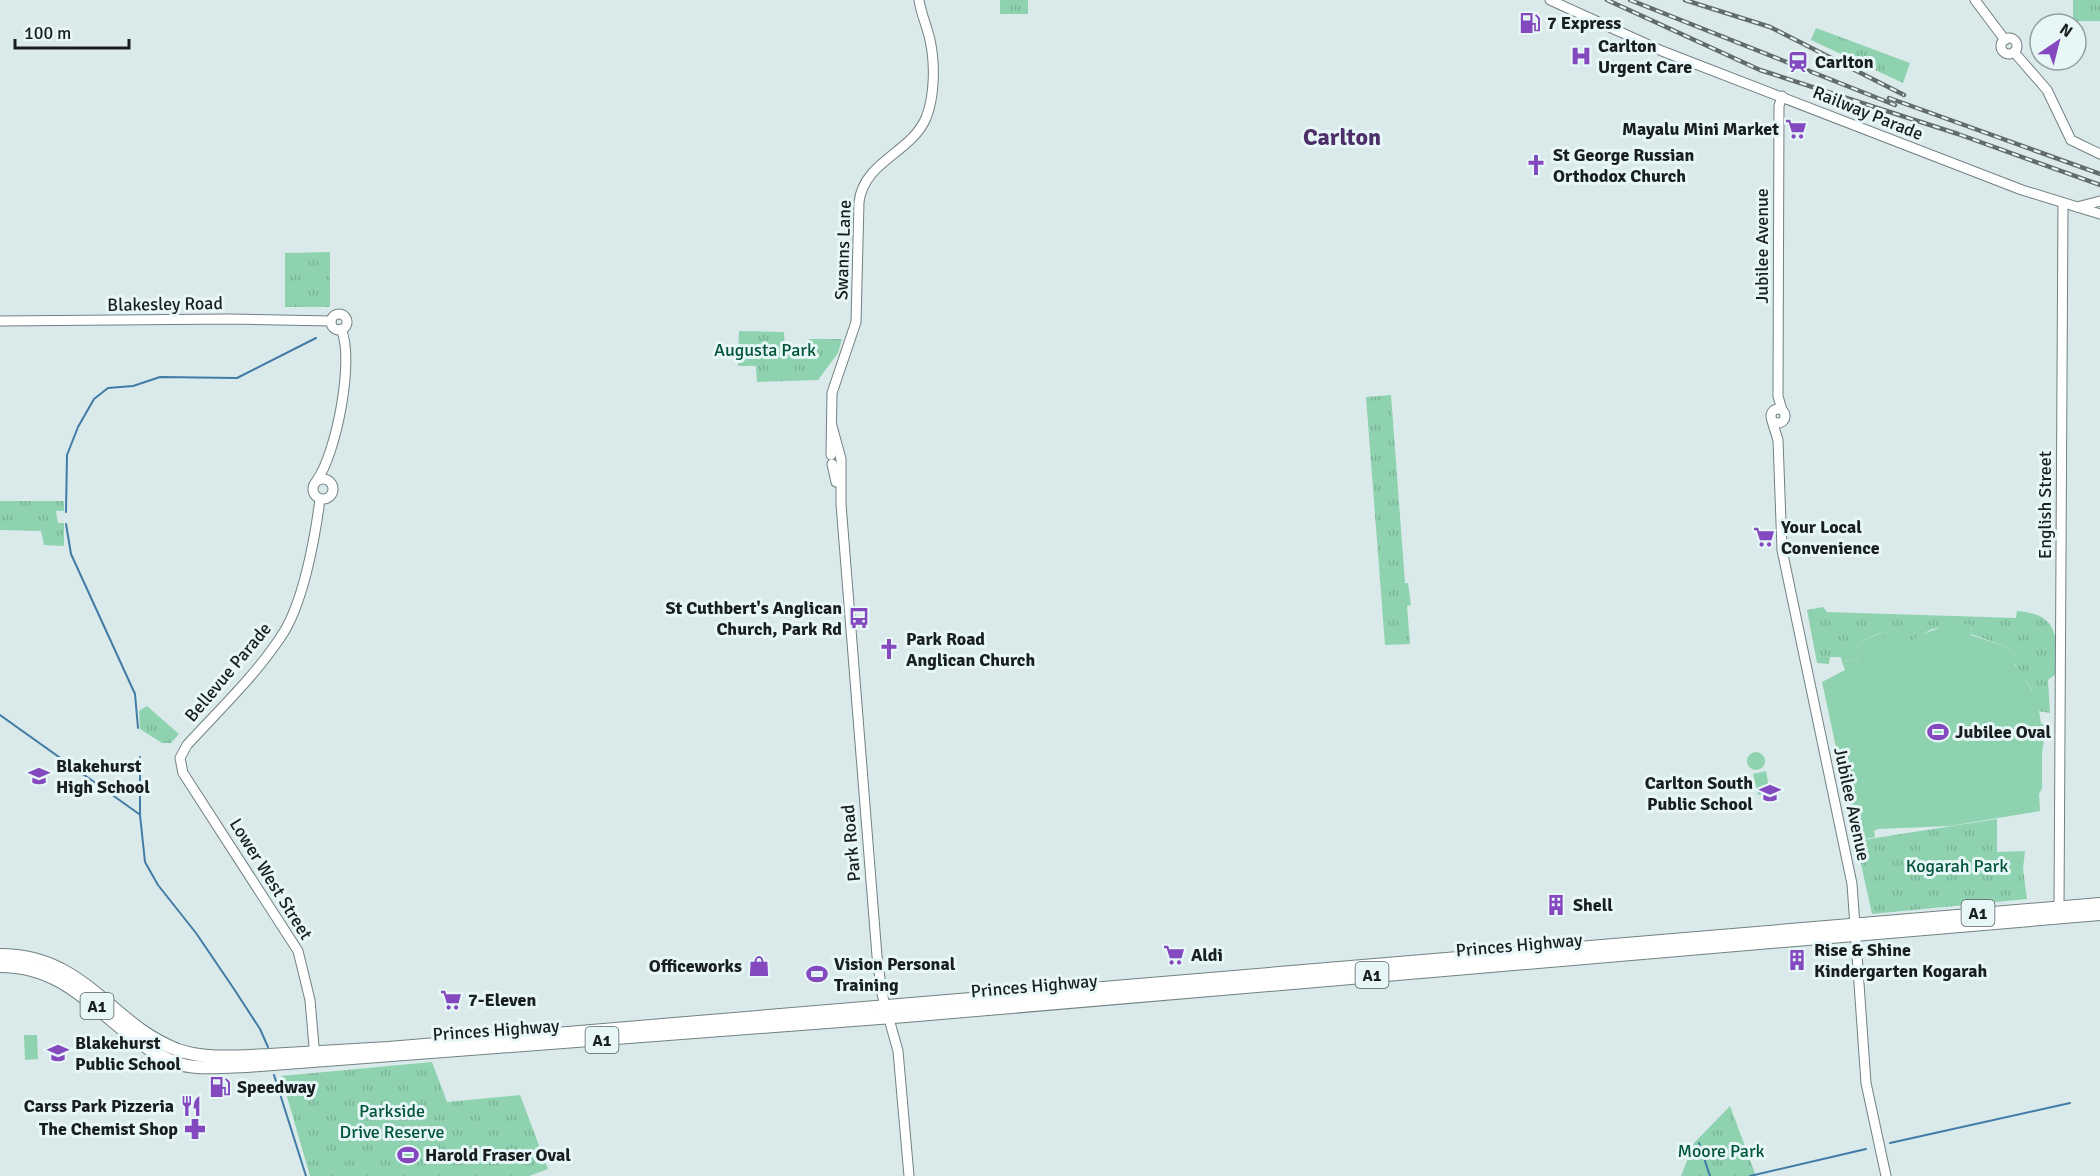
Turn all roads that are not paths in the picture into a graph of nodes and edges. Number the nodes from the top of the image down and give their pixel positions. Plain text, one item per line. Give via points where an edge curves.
1 (919, 0) edge
2 (1550, 0) edge
3 (1975, 0) edge
4 (1782, 96) junction
5 (2100, 154) edge
6 (2100, 201) edge
7 (2063, 204) junction
8 (2077, 207) junction
9 (2100, 214) edge
10 (0, 321) edge
11 (330, 321) junction
12 (341, 329) junction
13 (843, 359) joint
14 (330, 450) junction
15 (317, 480) junction
16 (331, 482) junction
17 (320, 499) junction
18 (180, 758) joint
19 (2100, 904) edge
20 (2059, 907) junction
21 (2100, 914) edge
22 (1856, 929) junction
23 (0, 955) edge
24 (0, 966) edge
25 (887, 1011) junction
26 (315, 1057) junction
27 (909, 1176) edge
28 (1886, 1176) edge

1 - 13 street, Swanns Lane via 930,40 932,95 921,128 880,164 862,189 856,322
2 - 4 street, Railway Parade via 1662,51
3 - 5 street via 2005,40 2002,50 2013,52 2047,90 2071,140
4 - 7 street, Railway Parade
4 - 22 street, Jubilee Avenue via 1777,416 1782,550 1849,864
6 - 8 street, Railway Parade
7 - 8 street, Railway Parade
7 - 20 street, English Street
8 - 9 street, Railway Parade
10 - 11 street, Blakesley Road
11 - 12 street via 333,327
11 - 12 street via 337,314 344,316 346,324
12 - 14 street via 345,351 343,401
13 - 25 street, Park Road via 832,393 832,426 877,953
14 - 15 street
14 - 16 street
15 - 16 street
15 - 17 street via 312,490
16 - 17 street via 332,493
17 - 18 street, Bellevue Parade via 299,598 281,638 187,745
18 - 26 street, Lower West Street via 183,773 298,951 310,1000
19 - 20 highway, Princes Highway / A1
20 - 22 highway, Princes Highway / A1
21 - 22 highway, Princes Highway / A1
22 - 25 highway, Princes Highway / A1
22 - 28 street, Jubilee Avenue via 1866,1083
23 - 26 highway, Princes Highway / A1 via 23,956 59,967 84,981 145,1032 186,1053
24 - 26 highway, Princes Highway / A1 via 36,971 59,980 141,1043 179,1064 247,1066
25 - 26 highway, Princes Highway / A1 via 742,1019
25 - 27 street, Park Road via 900,1064

